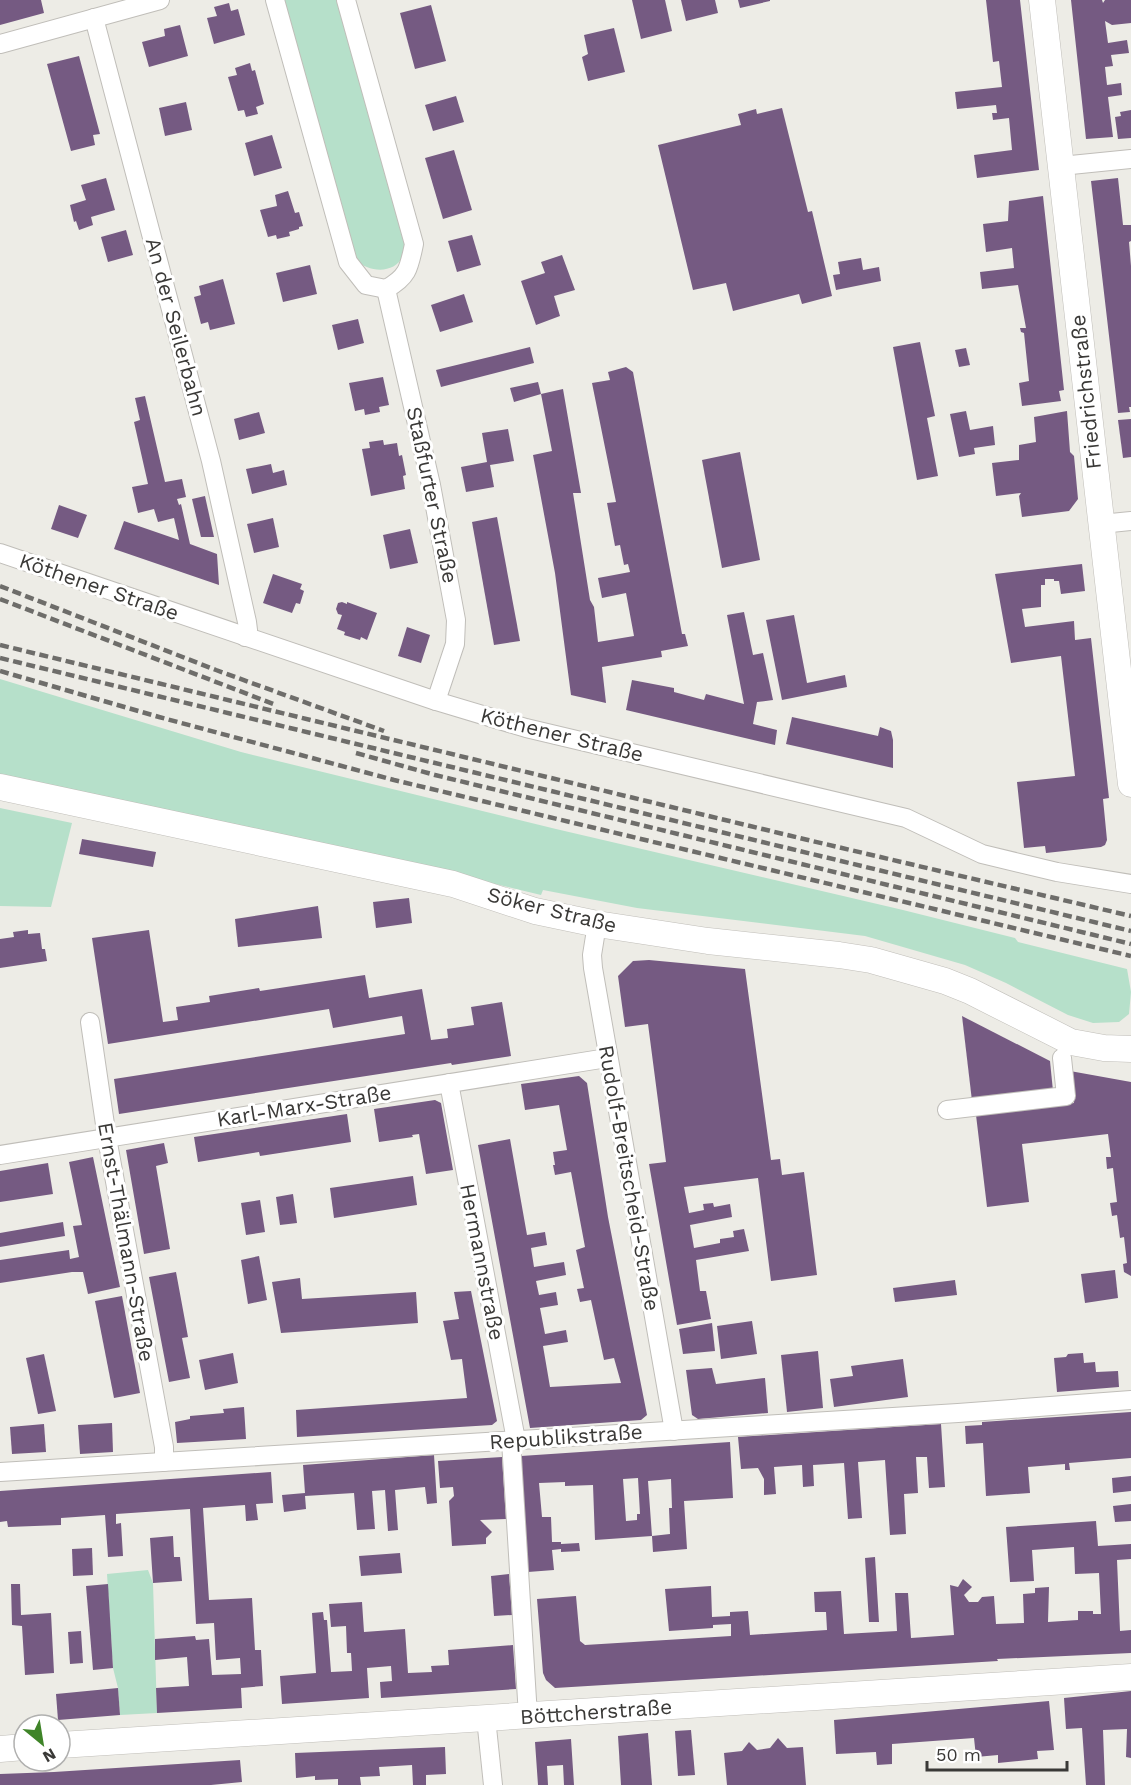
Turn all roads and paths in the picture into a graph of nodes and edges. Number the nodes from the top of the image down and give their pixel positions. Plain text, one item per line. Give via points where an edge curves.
1 (160, 0) edge
2 (275, 0) edge
3 (346, 0) edge
4 (1042, 0) edge
5 (94, 18) junction
6 (0, 44) edge
7 (1131, 159) edge
8 (1061, 166) junction
9 (386, 289) junction
10 (1131, 521) edge
11 (1101, 524) junction
12 (0, 553) edge
13 (245, 638) junction
14 (436, 701) junction
15 (1131, 784) edge
16 (0, 787) edge
17 (1131, 884) edge
18 (597, 924) junction
19 (90, 1022) dead end
20 (1131, 1049) edge
21 (607, 1058) junction
22 (1062, 1058) dead end
23 (449, 1083) junction
24 (947, 1110) dead end
25 (107, 1138) junction
26 (0, 1155) edge
27 (1131, 1400) edge
28 (674, 1431) junction
29 (513, 1441) junction
30 (164, 1462) junction
31 (0, 1472) edge
32 (1131, 1677) edge
33 (528, 1716) junction
34 (486, 1718) junction
35 (72, 1744) edge
36 (493, 1785) edge

1 - 5 street
2 - 9 street via 348,262 366,285
3 - 9 street via 414,244 410,264 400,282
4 - 8 street, Friedrichstraße
5 - 6 street
5 - 13 street, An der Seilerbahn via 211,461 245,611
7 - 8 street
8 - 11 street, Friedrichstraße
9 - 14 street, Staßfurter Straße via 431,485 456,620 455,644
10 - 11 street
11 - 15 street, Friedrichstraße
12 - 13 street, Köthener Straße
13 - 14 street, Köthener Straße
14 - 17 street, Köthener Straße via 526,728 906,818 998,859
16 - 18 street, Söker Straße via 453,884 535,911
18 - 20 street, Söker Straße via 871,960 970,991 1071,1042
18 - 21 street, Rudolf-Breitscheid-Straße via 592,968
19 - 25 street, Ernst-Thälmann-Straße
21 - 23 street, Karl-Marx-Straße
21 - 28 street, Rudolf-Breitscheid-Straße
22 - 24 street via 1066,1096
23 - 25 street, Karl-Marx-Straße
23 - 29 street, Hermannstraße
25 - 26 street, Karl-Marx-Straße
25 - 30 street, Ernst-Thälmann-Straße
27 - 28 street, Republikstraße
28 - 29 street, Republikstraße
29 - 30 street, Republikstraße
29 - 33 street, Hermannstraße
30 - 31 street, Republikstraße
32 - 33 street, Böttcherstraße
33 - 34 street, Böttcherstraße
34 - 35 street, Böttcherstraße
34 - 36 street

